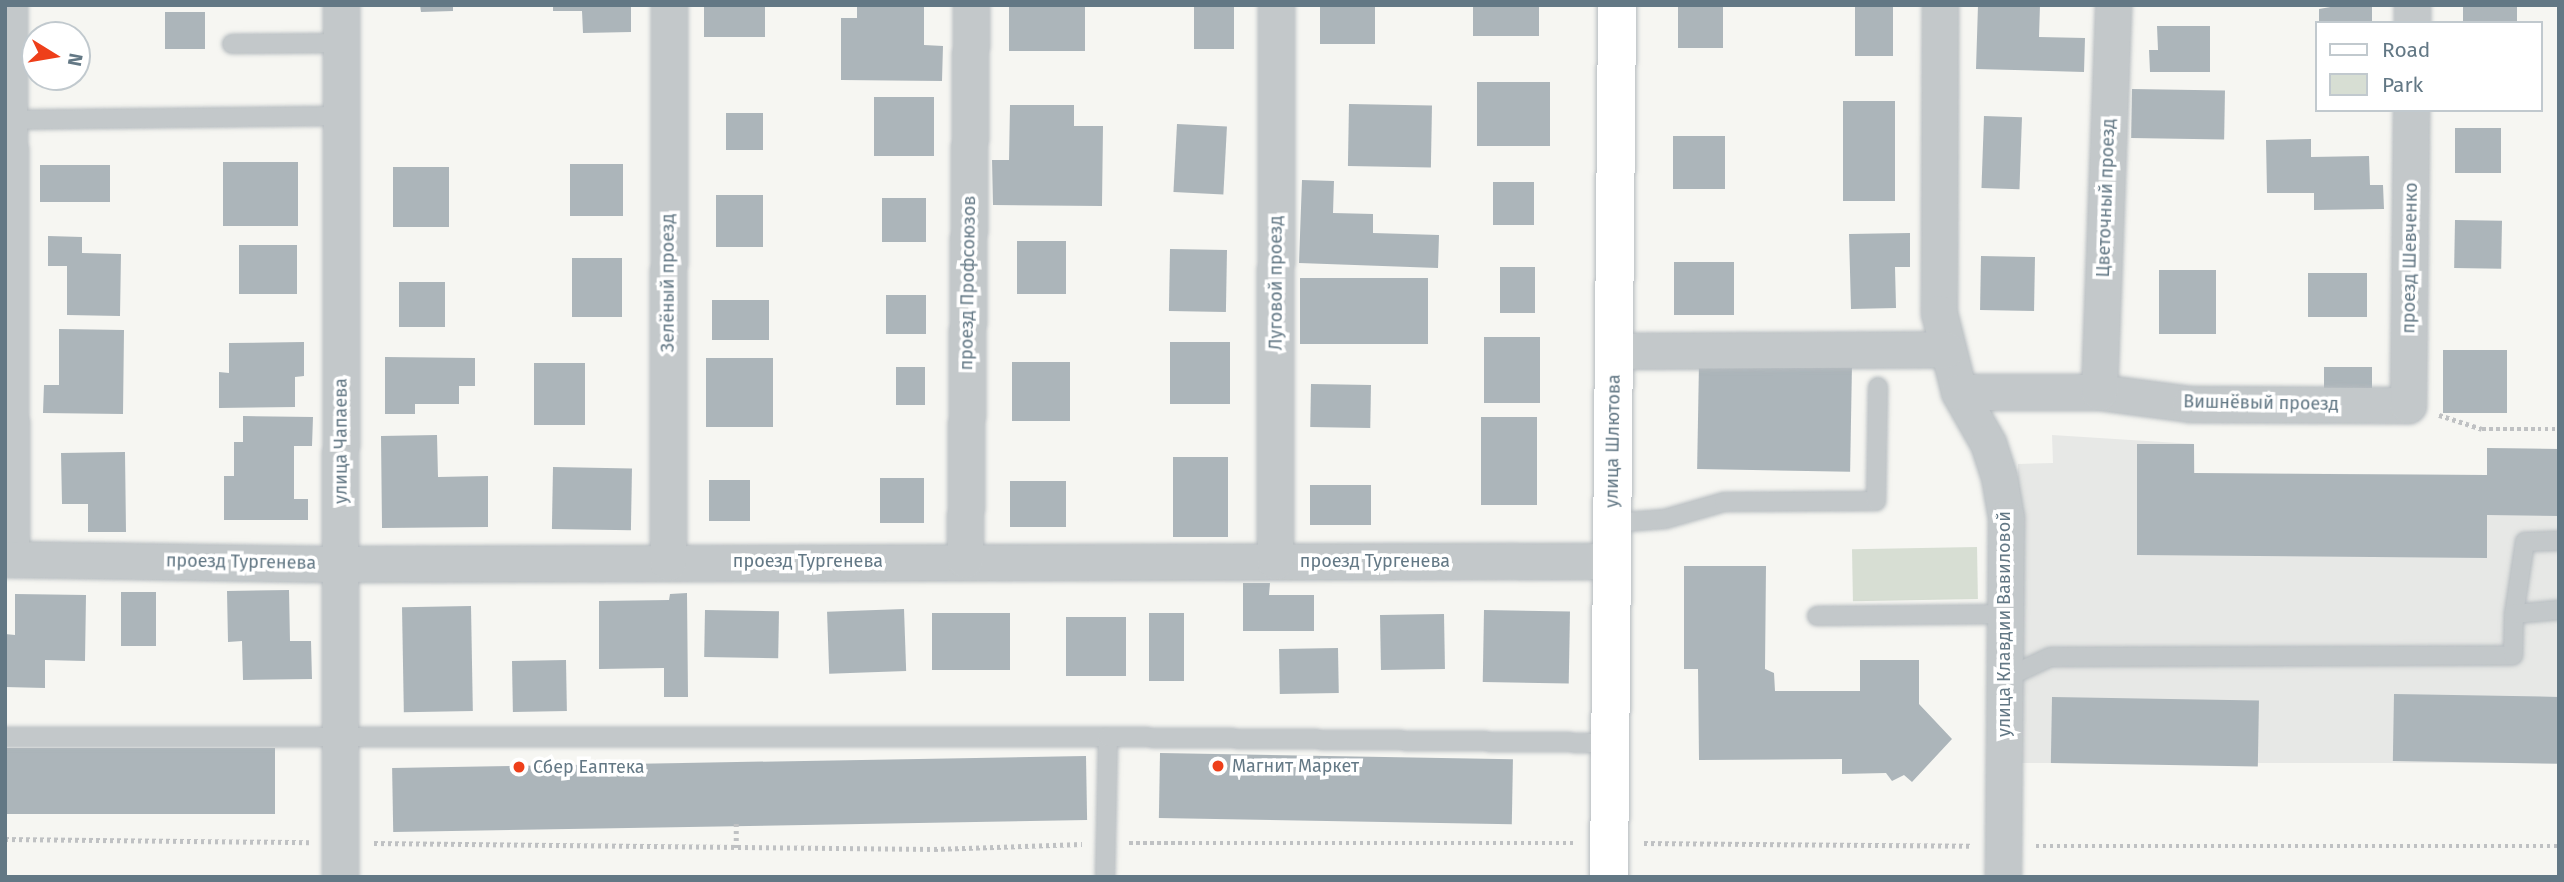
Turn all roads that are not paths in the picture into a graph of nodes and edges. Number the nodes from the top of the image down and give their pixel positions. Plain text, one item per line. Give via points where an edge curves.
1 (9, 5) edge
2 (341, 5) edge
3 (669, 5) edge
4 (971, 5) edge
5 (1276, 5) edge
6 (1617, 5) edge
7 (1940, 5) edge
8 (2113, 5) edge
9 (341, 43) junction
10 (232, 44) dead end
11 (2411, 112) edge
12 (341, 116) junction
13 (10, 120) junction
14 (1946, 349) junction
15 (1614, 351) junction
16 (1878, 387) dead end
17 (2099, 392) junction
18 (1959, 393) junction
19 (2408, 405) joint
20 (1612, 523) junction
21 (2559, 541) edge
22 (8, 559) edge
23 (965, 560) junction
24 (1275, 561) junction
25 (1612, 561) junction
26 (668, 562) junction
27 (341, 564) junction
28 (2559, 610) edge
29 (2005, 614) junction
30 (2514, 614) junction
31 (1817, 616) dead end
32 (2004, 673) junction
33 (340, 734) junction
34 (5, 737) edge
35 (1108, 737) junction
36 (1611, 743) junction
37 (340, 860) edge
38 (1609, 860) edge
39 (2003, 861) edge
40 (1105, 877) edge

1 - 13 street
2 - 9 street, улица Чапаева
3 - 26 street, Зелёный проезд
4 - 23 street, проезд Профсоюзов
5 - 24 street, Луговой проезд
6 - 15 main road, улица Шлютова
7 - 14 street, улица Клавдии Вавиловой via 1940,313
8 - 17 street, Цветочный проезд
9 - 10 lane
9 - 12 street, улица Чапаева
11 - 19 street, проезд Шевченко
12 - 13 lane
12 - 27 street, улица Чапаева
13 - 22 street
14 - 15 street
14 - 18 street, улица Клавдии Вавиловой
15 - 20 main road, улица Шлютова
16 - 20 lane via 1877,501 1724,502 1665,519
17 - 18 street, Вишнёвый проезд
17 - 19 street, Вишнёвый проезд via 2190,404
18 - 29 street, улица Клавдии Вавиловой via 1987,443 1999,477 2006,518
20 - 25 main road, улица Шлютова
21 - 30 lane via 2525,542
22 - 27 street, проезд Тургенева
23 - 24 street, проезд Тургенева
23 - 26 street, проезд Тургенева
24 - 25 street, проезд Тургенева
25 - 36 main road, улица Шлютова
26 - 27 street, проезд Тургенева
27 - 33 street, улица Чапаева
28 - 30 lane
29 - 31 lane
29 - 32 street, улица Клавдии Вавиловой
30 - 32 lane via 2513,655 2051,657 2016,673
32 - 39 street, улица Клавдии Вавиловой
33 - 34 lane
33 - 35 lane
33 - 37 street, улица Чапаева
35 - 36 lane
35 - 40 lane
36 - 38 main road, улица Шлютова

